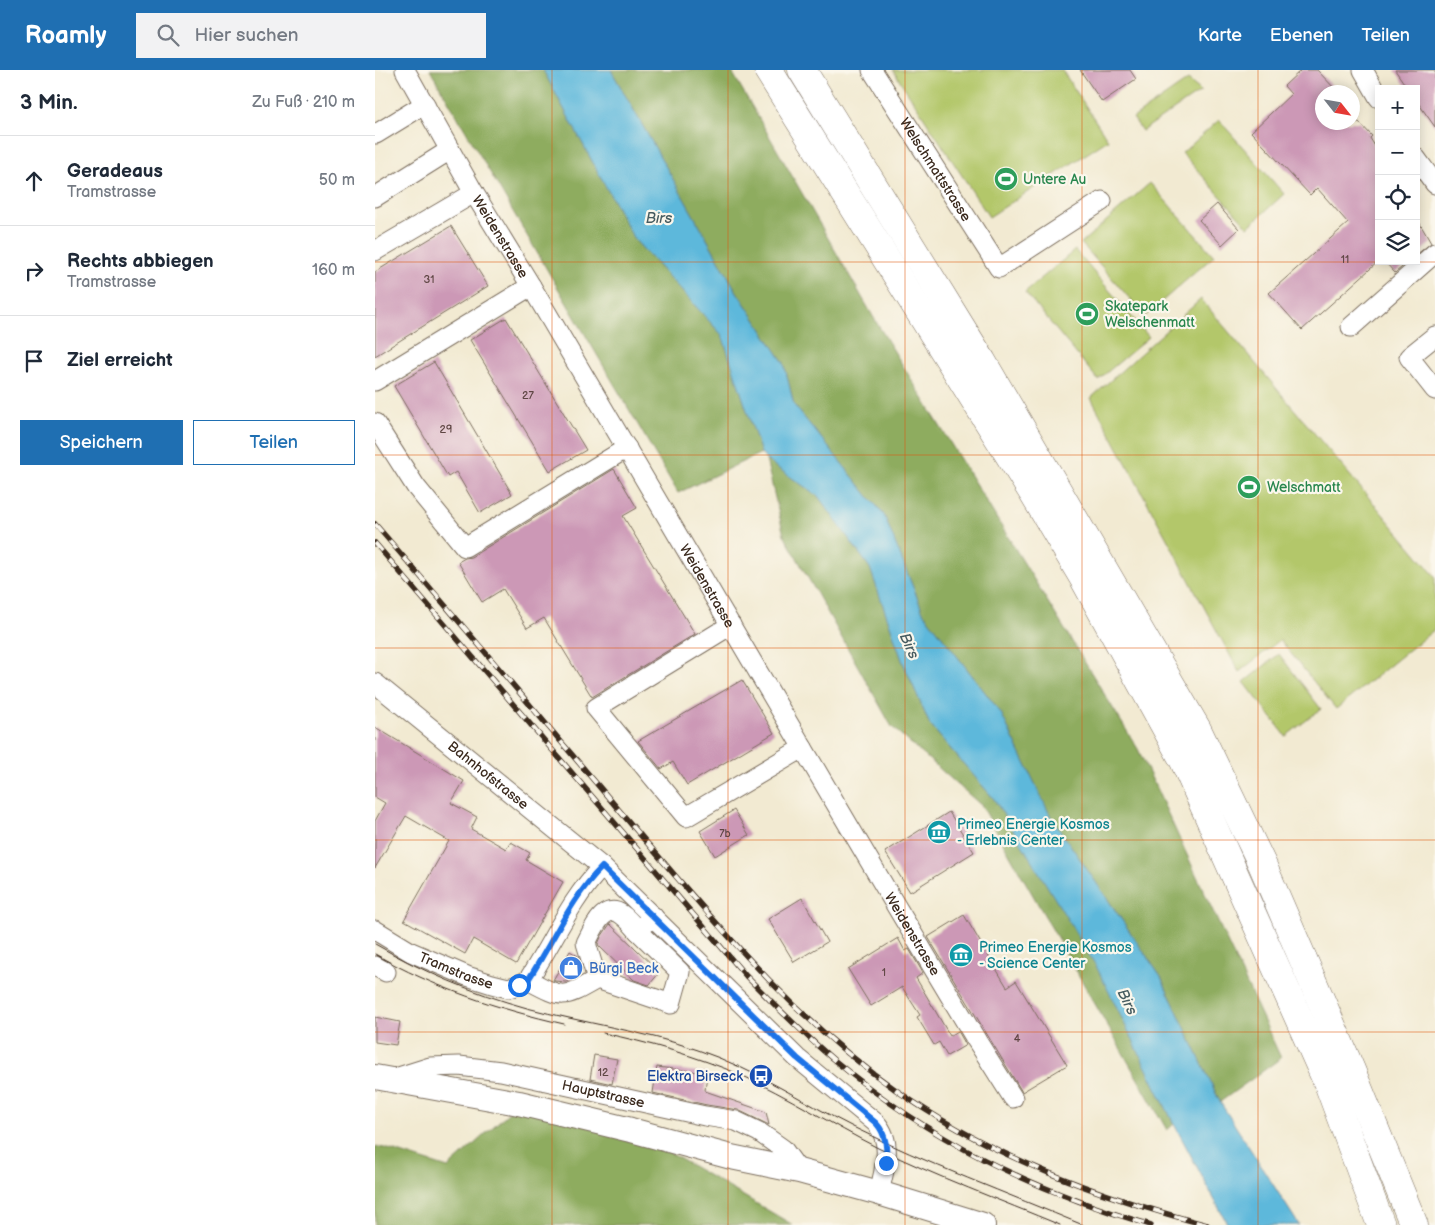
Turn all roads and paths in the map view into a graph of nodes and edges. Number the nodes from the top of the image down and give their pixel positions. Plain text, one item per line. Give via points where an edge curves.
1 (405, 70) edge
2 (768, 70) edge
3 (801, 70) edge
4 (872, 70) edge
5 (1363, 70) edge
6 (1375, 91) edge
7 (425, 104) junction
8 (375, 133) edge
9 (450, 150) junction
10 (1420, 163) edge
11 (1435, 184) edge
12 (474, 193) junction
13 (375, 197) edge
14 (1102, 201) dead end
15 (375, 251) edge
16 (1435, 253) edge
17 (531, 286) junction
18 (1351, 327) dead end
19 (1435, 336) edge
20 (375, 381) edge
21 (1435, 390) edge
22 (375, 423) edge
23 (627, 448) junction
24 (731, 625) junction
25 (375, 683) edge
26 (803, 748) junction
27 (602, 867) junction
28 (653, 916) junction
29 (375, 930) edge
30 (638, 931) junction
31 (597, 979) junction
32 (528, 980) junction
33 (383, 1078) edge
34 (1013, 1098) dead end
35 (799, 1171) junction
36 (879, 1193) junction
37 (983, 1225) edge
38 (1381, 1225) edge
39 (1414, 1225) edge

1 - 7 street, Weidenstrasse
2 - 38 highway via 1084,579 1184,761 1329,1086
3 - 39 highway via 982,361 1197,728 1262,864
4 - 14 street, Welschmattstrasse via 999,268
5 - 6 street
7 - 8 street
7 - 9 street, Weidenstrasse
9 - 12 street, Weidenstrasse
9 - 13 street
10 - 11 street
12 - 15 street
12 - 17 street, Weidenstrasse
16 - 18 street
17 - 20 street
17 - 23 street, Weidenstrasse
19 - 21 street via 1409,357
22 - 23 street via 416,487 465,547
23 - 24 street, Weidenstrasse
24 - 26 street, Weidenstrasse
24 - 26 street via 596,708 686,817
25 - 27 street, Bahnhofstrasse
26 - 34 street, Weidenstrasse
27 - 28 street
27 - 32 street via 573,902
28 - 30 street
28 - 36 street via 797,1058 881,1129 887,1152
29 - 32 street, Tramstrasse via 411,952 467,976 508,988
30 - 31 street via 620,913 608,911 602,916 585,943
30 - 31 street via 680,972 671,1004
31 - 32 street via 574,992 559,995
33 - 35 main road, Hauptstrasse via 519,1103
33 - 35 street, Hauptstrasse via 430,1067 459,1066 501,1071 737,1121 783,1149
35 - 36 main road, Hauptstrasse
36 - 37 main road, Hauptstrasse

